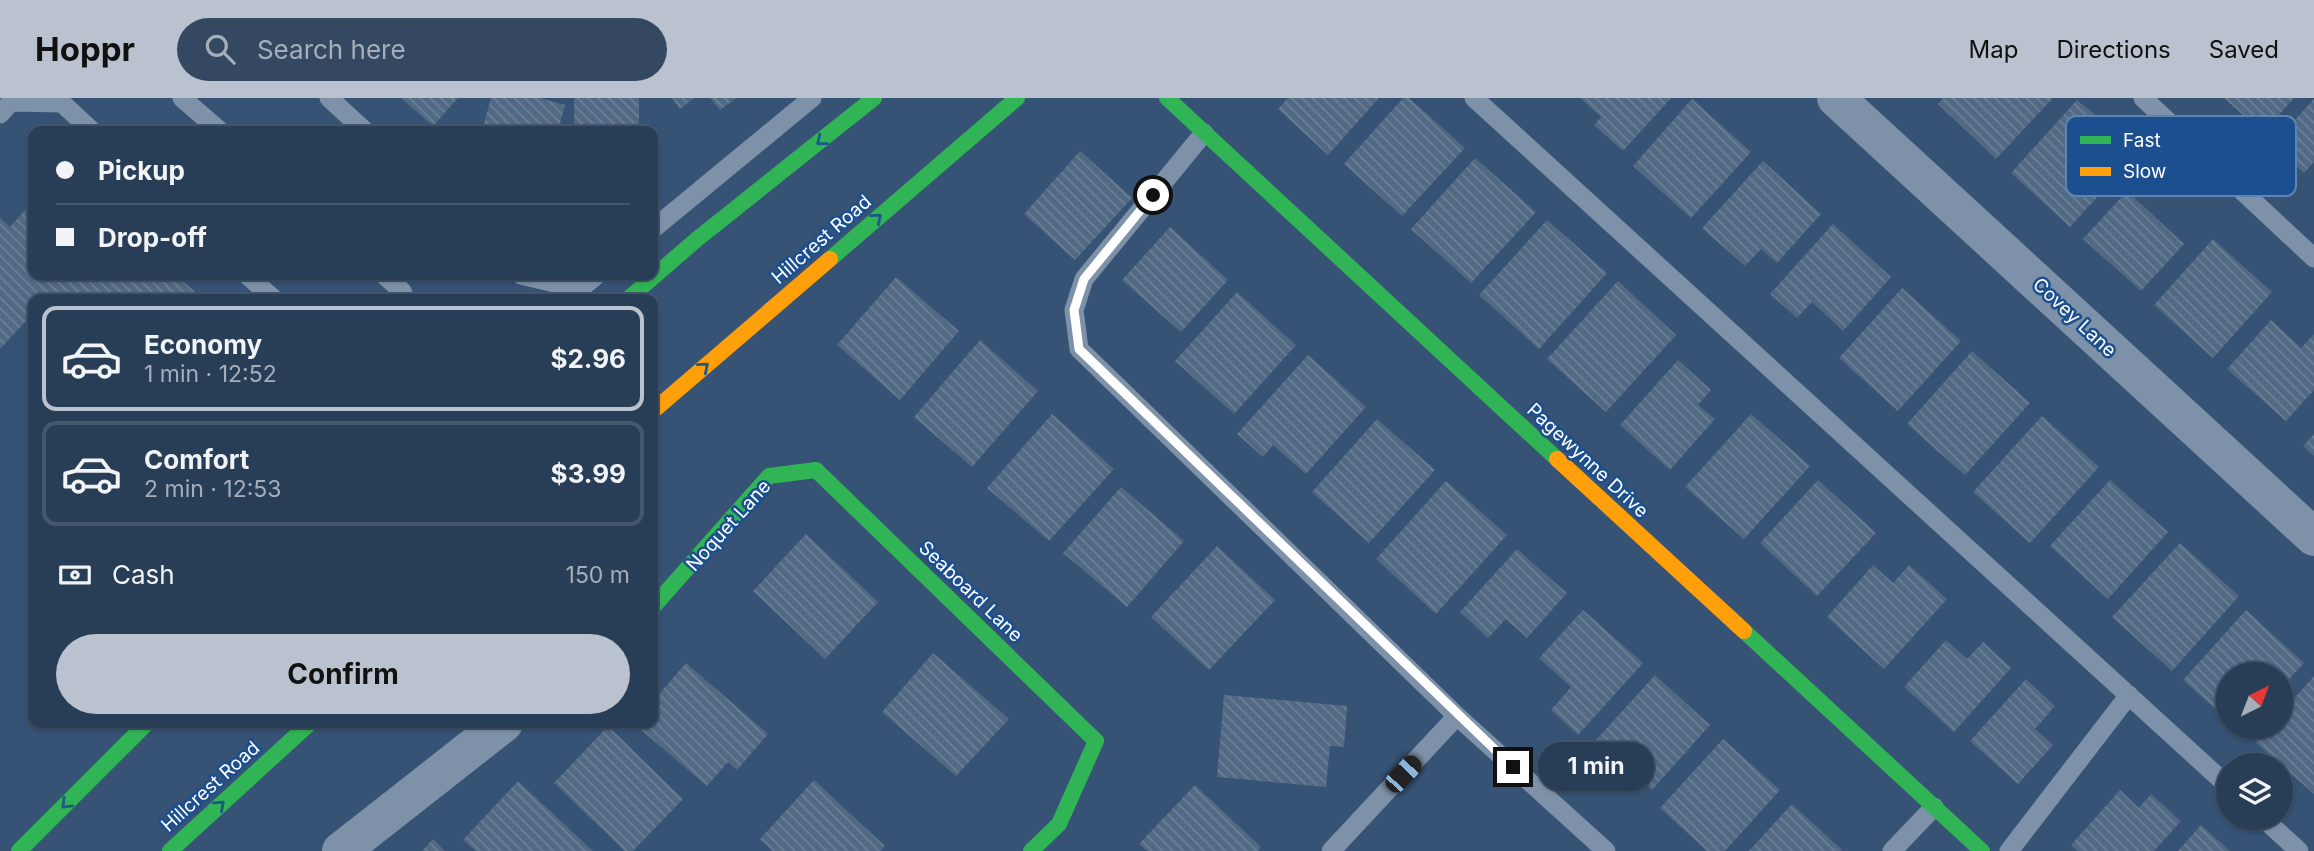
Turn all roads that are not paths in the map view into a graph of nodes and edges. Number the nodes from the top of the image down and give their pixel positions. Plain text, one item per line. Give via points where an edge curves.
1 (182, 98) edge
2 (329, 98) edge
3 (812, 98) edge
4 (874, 98) edge
5 (1017, 98) edge
6 (1167, 98) edge
7 (1474, 98) edge
8 (1836, 98) edge
9 (2143, 98) edge
10 (0, 114) edge
11 (2162, 116) edge
12 (87, 126) edge
13 (214, 126) edge
14 (360, 126) edge
15 (1204, 133) junction
16 (2248, 196) edge
17 (658, 225) edge
18 (2314, 258) edge
19 (658, 273) edge
20 (253, 280) edge
21 (390, 280) edge
22 (542, 280) edge
23 (591, 280) edge
24 (650, 280) edge
25 (268, 294) edge
26 (403, 294) edge
27 (634, 294) edge
28 (658, 407) edge
29 (816, 470) joint
30 (2314, 537) edge
31 (658, 596) edge
32 (2129, 695) junction
33 (1457, 716) junction
34 (142, 728) edge
35 (305, 728) edge
36 (498, 728) edge
37 (2216, 775) edge
38 (1934, 807) junction
39 (2277, 830) edge
40 (19, 851) edge
41 (170, 851) edge
42 (341, 851) edge
43 (1031, 851) edge
44 (1331, 851) edge
45 (1606, 851) edge
46 (1892, 851) edge
47 (1982, 851) edge
48 (2009, 851) edge
49 (2300, 851) edge

1 - 13 lane
2 - 14 lane
3 - 17 lane
4 -> 19 street
28 -> 5 street, Hillcrest Road
6 - 15 street, Pagewynne Drive
7 - 32 lane
8 - 30 street, Covey Lane
9 - 11 lane
10 - 12 lane via 10,102 62,103
15 - 33 lane via 1084,279 1074,310 1079,349
15 - 38 street, Pagewynne Drive
16 - 18 lane
20 - 25 lane
21 - 26 lane
22 - 23 lane via 580,289
24 -> 27 street
29 - 31 street, Noquet Lane via 769,476
29 - 43 street, Seaboard Lane via 1096,741 1059,824
32 - 37 lane
32 - 48 lane
33 - 44 lane
33 - 45 lane
34 -> 40 street
41 -> 35 street, Hillcrest Road
36 - 42 street
38 - 46 lane
38 - 47 street, Pagewynne Drive
39 - 49 lane

